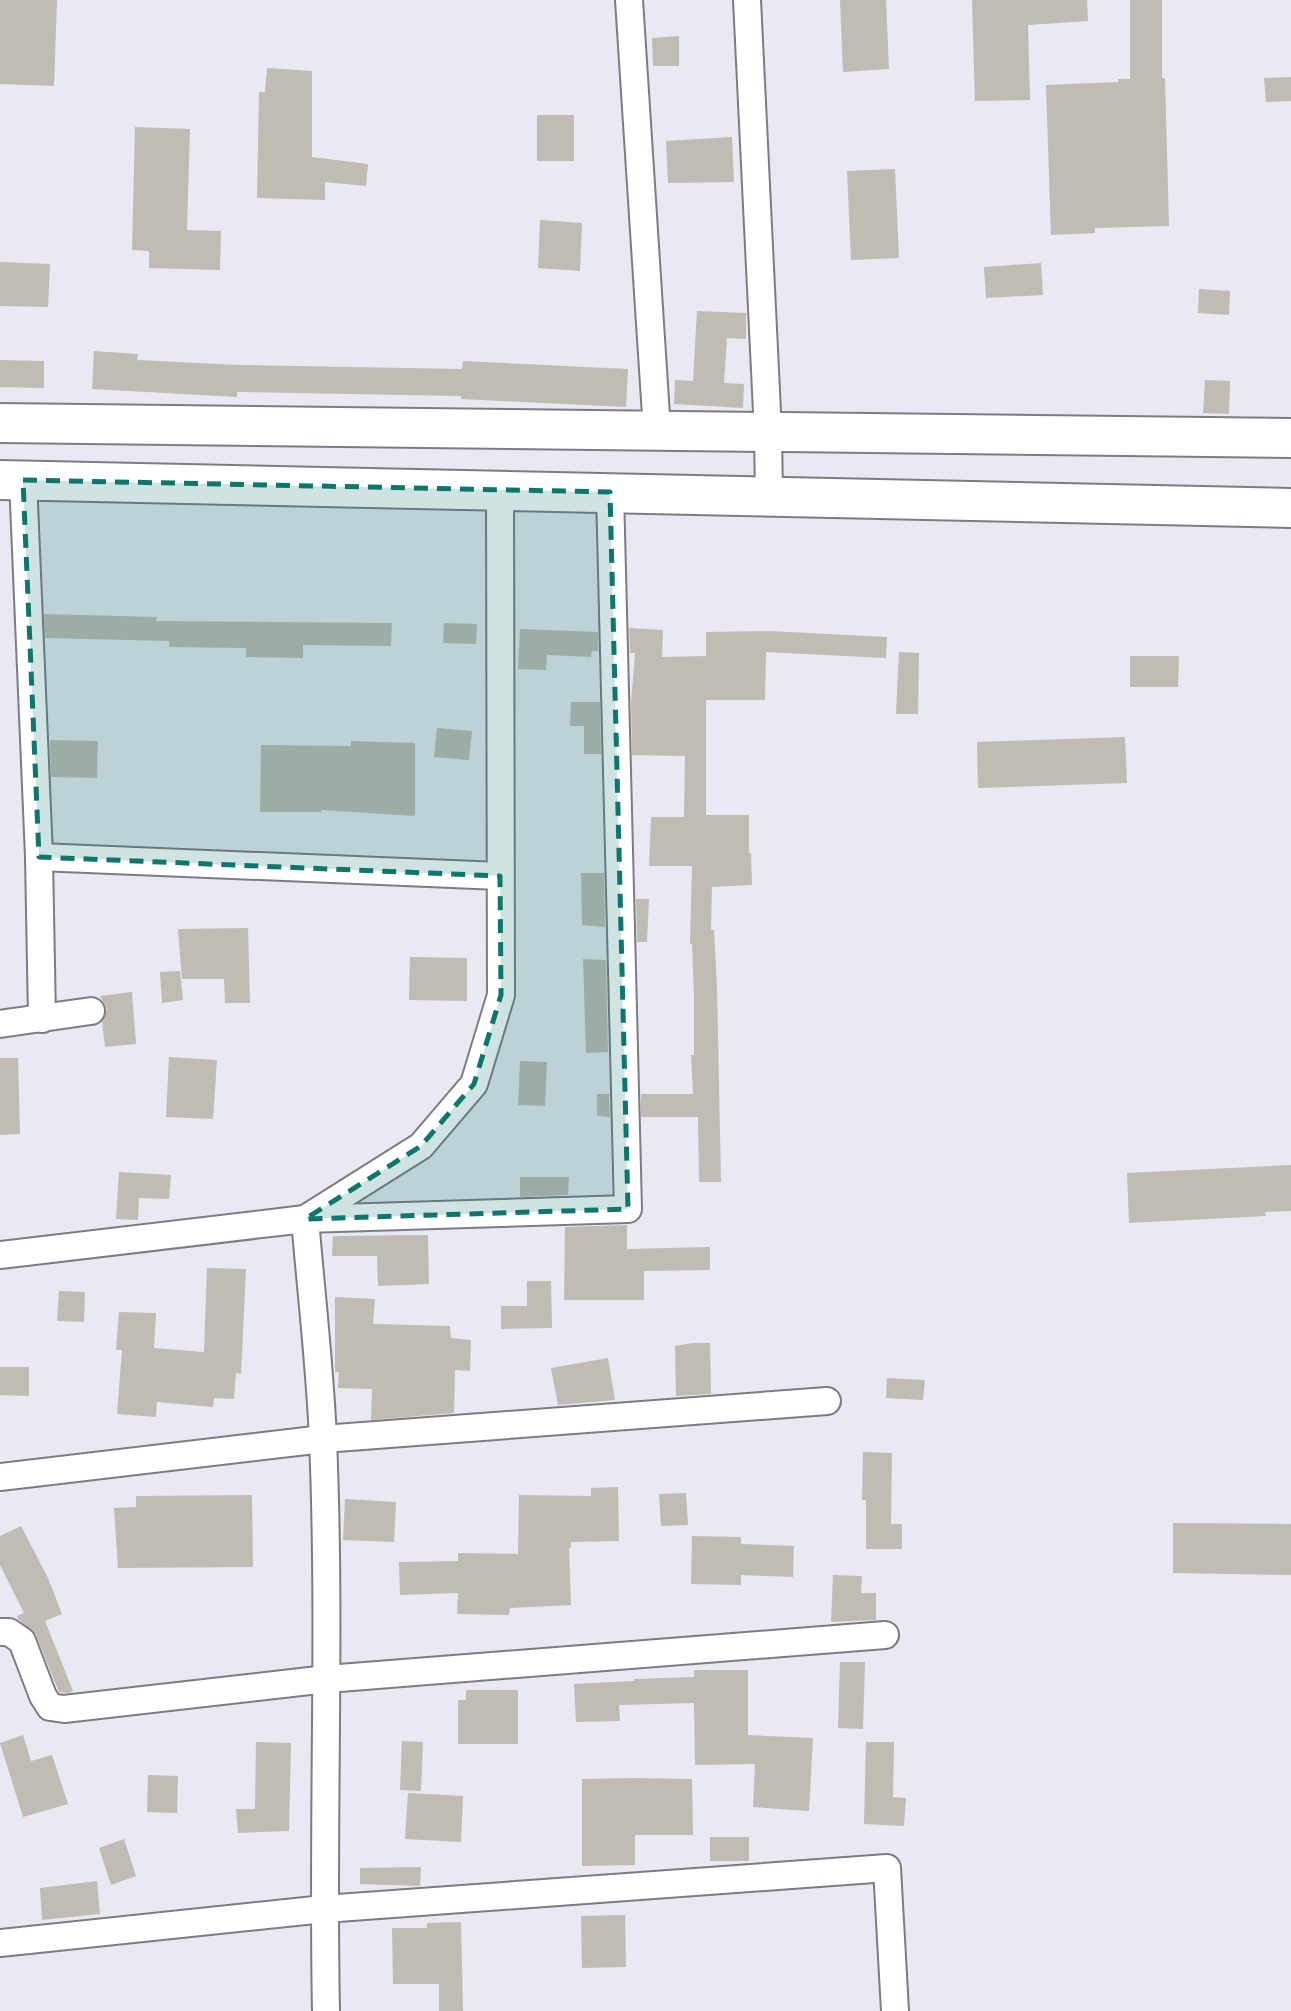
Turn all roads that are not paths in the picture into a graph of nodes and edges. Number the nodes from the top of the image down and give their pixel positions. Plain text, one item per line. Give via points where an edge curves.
1 (629, 0) edge
2 (747, 0) edge
3 (0, 424) edge
4 (657, 431) junction
5 (768, 432) junction
6 (1291, 438) edge
7 (12, 480) edge
8 (500, 491) junction
9 (610, 492) junction
10 (769, 497) junction
11 (1291, 508) edge
12 (39, 858) junction
13 (500, 876) junction
14 (92, 1011) dead end
15 (42, 1019) junction
16 (0, 1024) edge
17 (305, 1219) junction
18 (0, 1255) edge
19 (827, 1401) dead end
20 (323, 1439) junction
21 (0, 1477) edge
22 (0, 1632) edge
23 (885, 1635) dead end
24 (327, 1679) junction
25 (324, 1909) junction
26 (0, 1943) edge
27 (326, 2011) edge
28 (895, 2011) edge

1 - 4 street
2 - 5 street
3 - 4 main road
4 - 5 main road
5 - 6 main road
5 - 10 street
7 - 8 main road
7 - 12 street
8 - 9 main road
8 - 13 street
9 - 10 main road
9 - 17 street via 628,1209
10 - 11 main road
12 - 13 street
12 - 15 street
13 - 17 street via 501,995 474,1084 421,1146
14 - 15 street
15 - 16 street
17 - 18 street
17 - 20 street
19 - 20 street
20 - 21 street
20 - 24 street
22 - 24 street via 22,1641 50,1707
23 - 24 street
24 - 25 street
25 - 26 street
25 - 27 street
25 - 28 street via 887,1868

